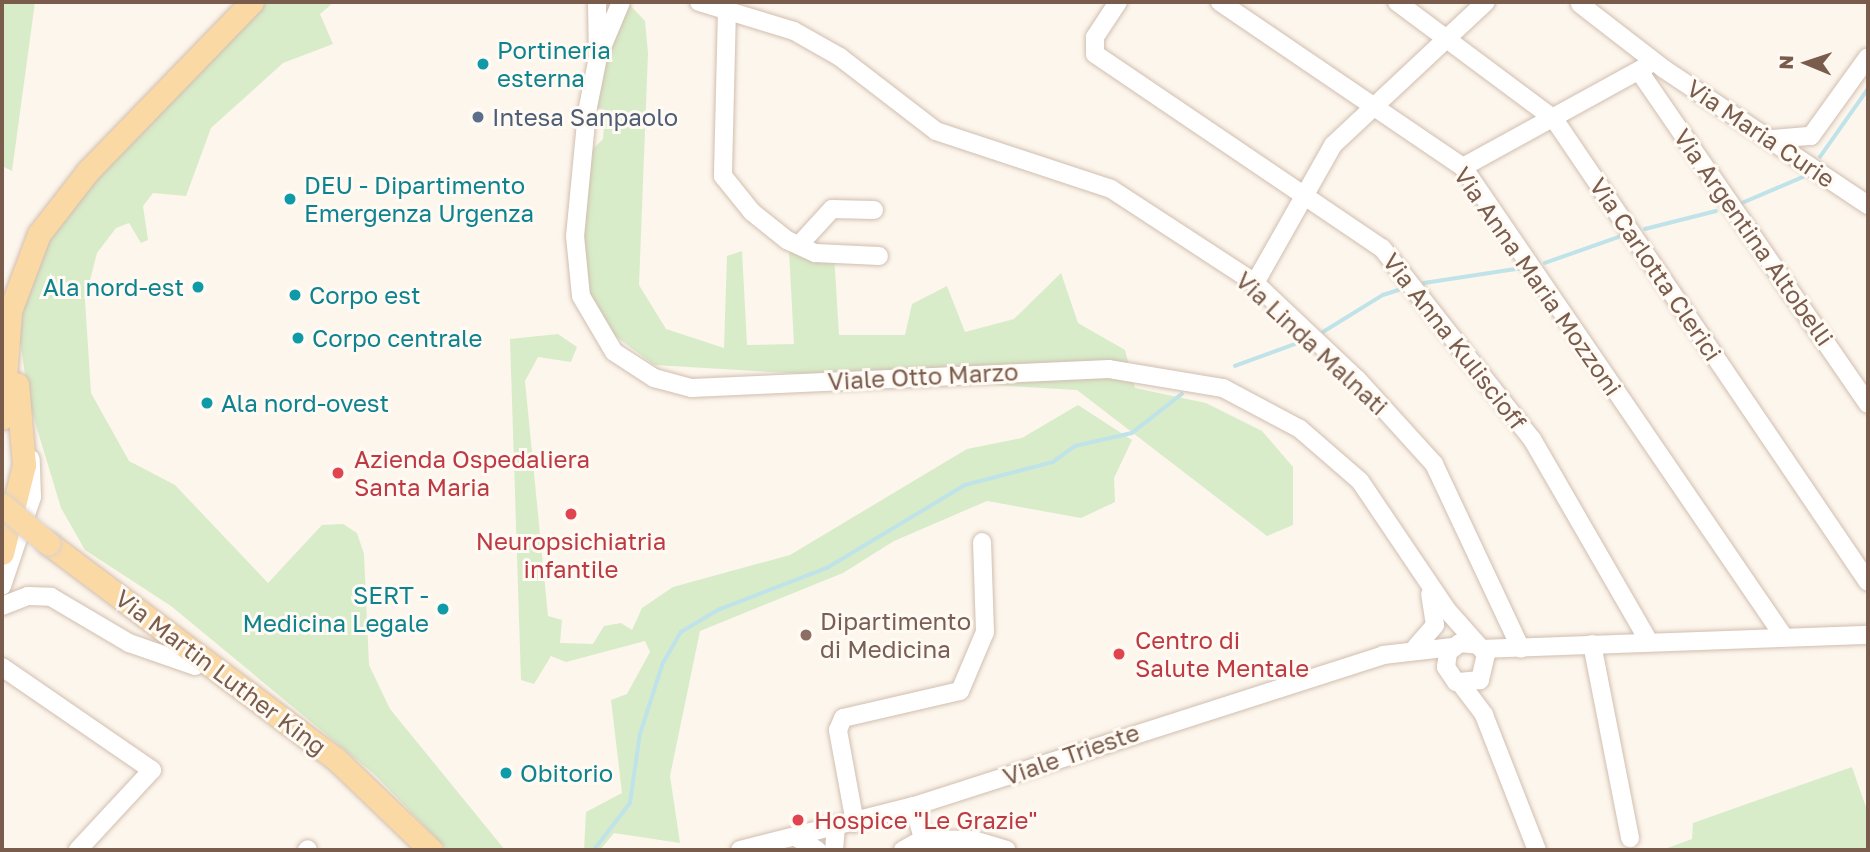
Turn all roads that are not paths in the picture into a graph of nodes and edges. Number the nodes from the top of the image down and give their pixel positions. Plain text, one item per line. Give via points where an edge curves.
1 (252, 2) edge
2 (597, 2) edge
3 (621, 2) edge
4 (699, 2) edge
5 (1118, 2) edge
6 (1220, 2) edge
7 (1397, 2) edge
8 (1486, 2) edge
9 (1580, 3) edge
10 (727, 9) junction
11 (1447, 35) junction
12 (598, 57) junction
13 (1868, 57) edge
14 (1647, 66) junction
15 (1371, 105) junction
16 (1555, 119) junction
17 (1773, 139) junction
18 (1463, 167) junction
19 (1304, 195) junction
20 (1868, 205) edge
21 (874, 210) dead end
22 (799, 245) junction
23 (878, 256) dead end
24 (1255, 283) junction
25 (1868, 404) edge
26 (11, 415) edge
27 (2, 505) edge
28 (2, 524) edge
29 (982, 542) dead end
30 (43, 549) junction
31 (2, 553) edge
32 (1424, 578) junction
33 (3, 582) edge
34 (1868, 582) edge
35 (51, 597) junction
36 (2, 606) edge
37 (1447, 610) junction
38 (1782, 634) junction
39 (1868, 636) edge
40 (1648, 640) junction
41 (1592, 644) junction
42 (1454, 646) junction
43 (1480, 647) junction
44 (1408, 649) junction
45 (1517, 649) junction
46 (195, 666) junction
47 (2, 667) edge
48 (1446, 667) junction
49 (1485, 674) junction
50 (1461, 684) junction
51 (1484, 715) junction
52 (914, 806) junction
53 (856, 823) junction
54 (836, 828) junction
55 (796, 837) junction
56 (1630, 838) dead end
57 (923, 839) junction
58 (816, 848) edge
59 (82, 849) edge
60 (414, 850) edge
61 (431, 850) edge
62 (740, 850) edge
63 (834, 850) edge
64 (903, 850) edge
65 (1006, 850) edge
66 (1537, 850) edge

1 - 26 main road via 88,171 39,234 19,276
2 - 12 street, Viale Otto Marzo
3 - 12 street, Viale Otto Marzo
4 - 10 street, Via Linda Malnati
5 - 19 street, Via Anna Kuliscioff via 1092,47 1100,60
6 - 15 street, Via Anna Maria Mozzoni
7 - 11 street, Via Carlotta Clerici
8 - 11 street
9 - 14 street
10 - 22 street via 723,176 751,212
10 - 24 street, Via Linda Malnati via 794,31 840,57 936,131 1111,189
11 - 15 street
11 - 16 street, Via Carlotta Clerici
12 - 32 street, Viale Otto Marzo via 580,170 577,281 599,333 633,366 692,387 1109,369 1223,387 1300,429 1360,481
13 - 17 street via 1811,136
14 - 16 street
14 - 17 street, Via Maria Curie
14 - 25 street, Via Argentina Altobelli
15 - 18 street, Via Anna Maria Mozzoni
15 - 19 street via 1333,145
16 - 18 street
16 - 34 street, Via Carlotta Clerici
17 - 20 street, Via Maria Curie
18 - 38 street, Via Anna Maria Mozzoni
19 - 24 street
19 - 40 street, Via Anna Kuliscioff via 1382,248 1418,287 1532,439
21 - 22 street via 832,209
22 - 23 street via 815,253
24 - 45 street, Via Linda Malnati via 1357,379 1434,464
26 - 31 main road via 21,495
26 - 33 street via 32,497
27 - 30 main road, Via Martin Luther King, bridge
28 - 30 main road, Via Martin Luther King
29 - 53 street via 985,632 960,691 842,718 838,730
30 - 46 main road, Via Martin Luther King
30 - 61 main road, Via Martin Luther King via 336,759
32 - 37 street, Viale Otto Marzo
32 - 44 street via 1435,625
33 - 35 street
35 - 36 street
35 - 46 street via 129,643
37 - 42 street, Viale Otto Marzo
37 - 43 street, Viale Otto Marzo
38 - 39 street
38 - 40 street
40 - 41 street
41 - 45 street
41 - 56 street
42 - 43 street
42 - 44 street, Viale Trieste
42 - 48 street
43 - 45 street
43 - 49 street
44 - 48 street
44 - 52 street, Viale Trieste via 1236,698
45 - 49 street
46 - 60 main road, Via Martin Luther King via 329,768
47 - 59 street via 152,770
48 - 50 street
49 - 50 street
49 - 51 street
50 - 51 street
51 - 66 street
52 - 53 street, Viale Trieste
52 - 57 street
53 - 54 street, Viale Trieste
54 - 55 street, Viale Trieste
54 - 63 street
55 - 58 street
55 - 62 street, Viale Trieste
57 - 64 street
57 - 65 street via 974,840
58 - 63 street

